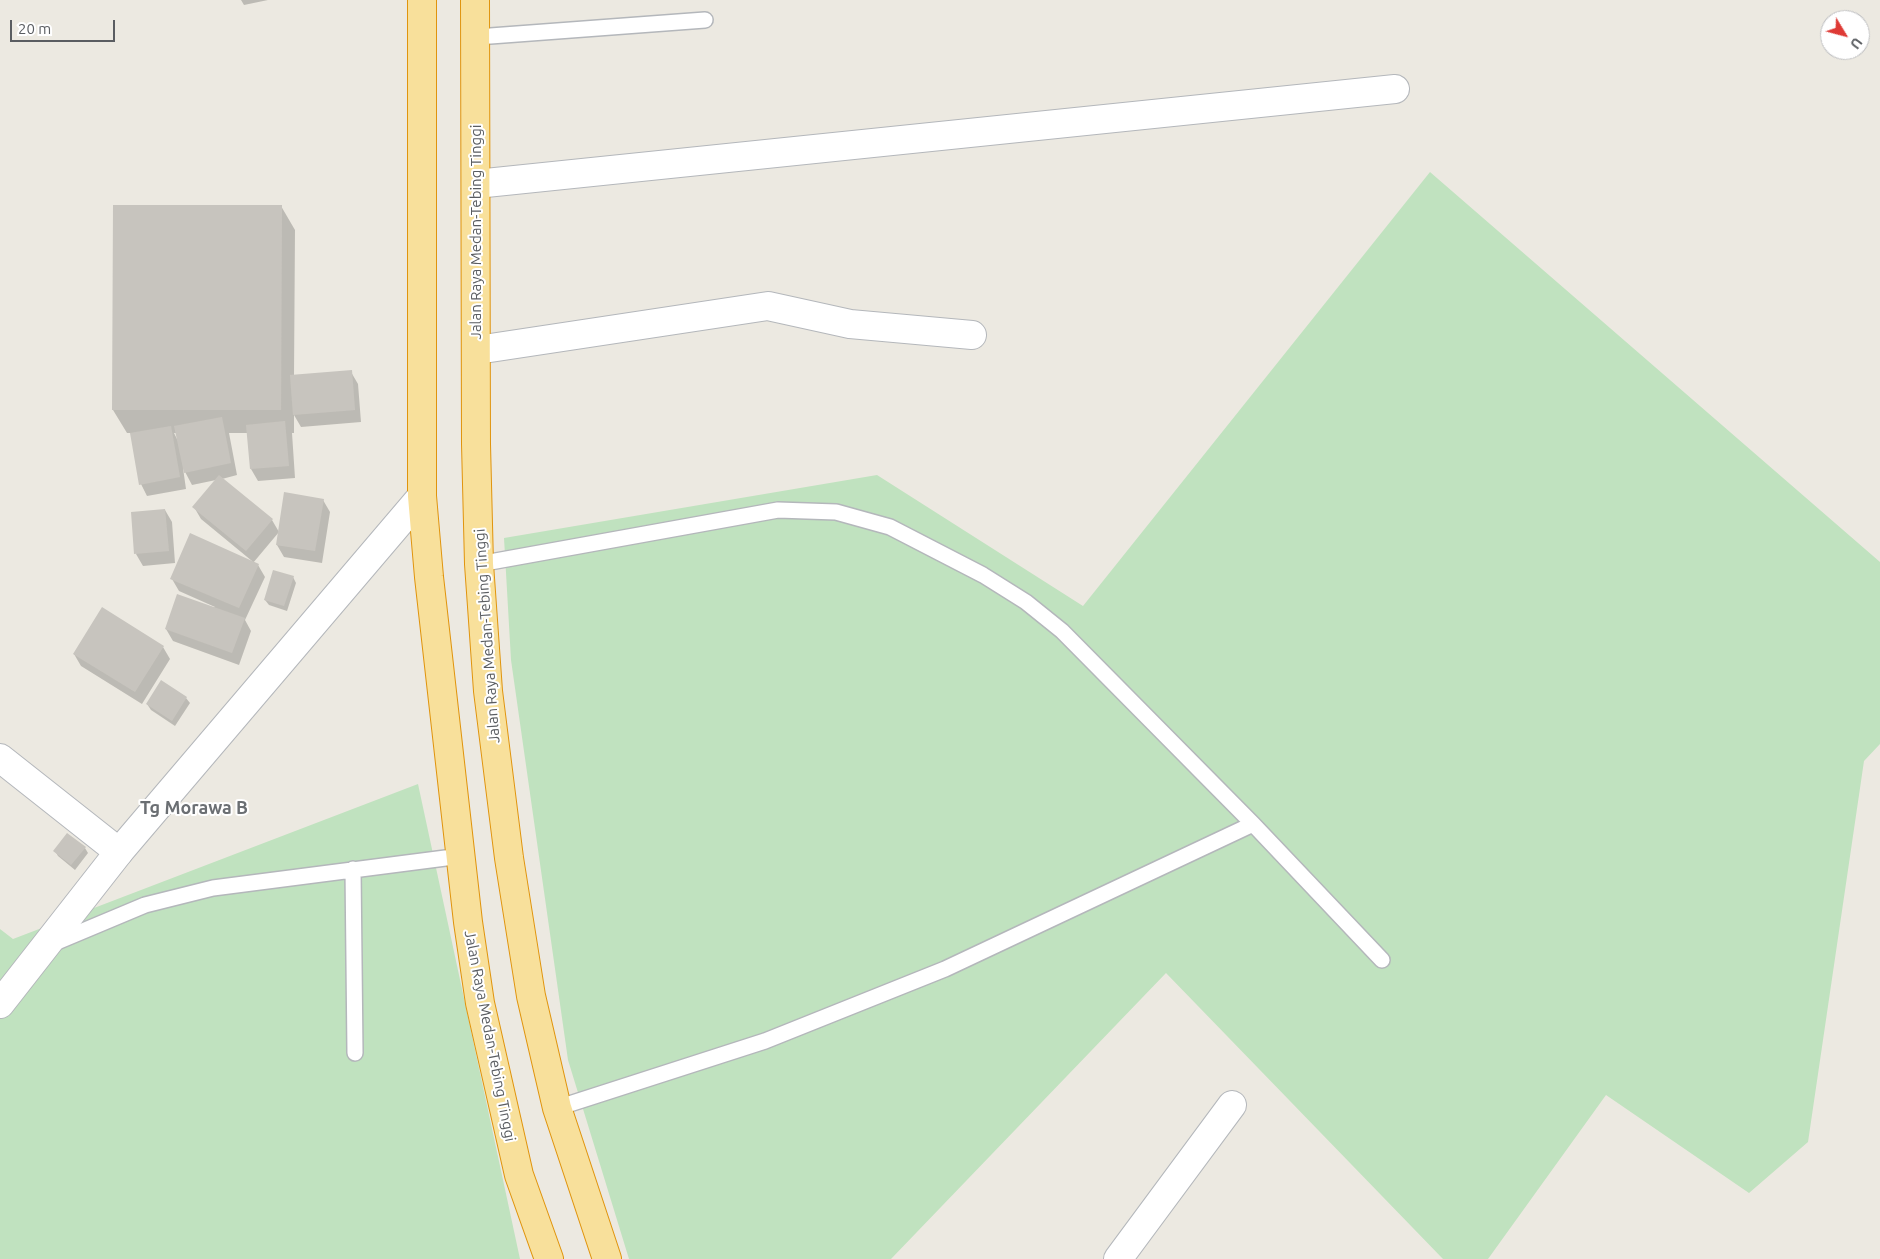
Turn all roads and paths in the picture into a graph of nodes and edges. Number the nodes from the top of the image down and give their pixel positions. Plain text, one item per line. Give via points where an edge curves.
1 (422, 0) edge
2 (475, 0) edge
3 (705, 20) dead end
4 (477, 37) junction
5 (1395, 90) dead end
6 (476, 184) junction
7 (972, 335) dead end
8 (477, 350) junction
9 (422, 496) junction
10 (479, 564) junction
11 (0, 758) edge
12 (1253, 824) junction
13 (119, 852) junction
14 (461, 856) junction
15 (353, 869) junction
16 (44, 948) junction
17 (1382, 960) dead end
18 (0, 1004) edge
19 (355, 1053) dead end
20 (1232, 1105) dead end
21 (557, 1108) junction
22 (549, 1259) edge
23 (608, 1259) edge
24 (1118, 1259) edge

1 - 9 highway, Jalan Raya Medan-Tebing Tinggi
2 - 4 highway, Jalan Raya Medan-Tebing Tinggi
3 - 4 lane
4 - 6 highway, Jalan Raya Medan-Tebing Tinggi
5 - 6 street
6 - 8 highway, Jalan Raya Medan-Tebing Tinggi
7 - 8 street via 850,324 768,306
8 - 10 highway, Jalan Raya Medan-Tebing Tinggi
9 - 13 street
9 - 14 highway, Jalan Raya Medan-Tebing Tinggi
10 - 12 lane via 778,510 836,512 890,526 983,575 1026,602 1062,631
10 - 21 highway, Jalan Raya Medan-Tebing Tinggi via 488,691 510,858 531,996
11 - 13 street
12 - 17 lane
12 - 21 lane via 945,969 765,1041
13 - 16 street
14 - 15 lane
14 - 22 highway, Jalan Raya Medan-Tebing Tinggi via 480,1003 519,1175
15 - 16 lane via 203,890 145,905
15 - 19 lane
16 - 18 street
20 - 24 street
21 - 23 highway, Jalan Raya Medan-Tebing Tinggi

